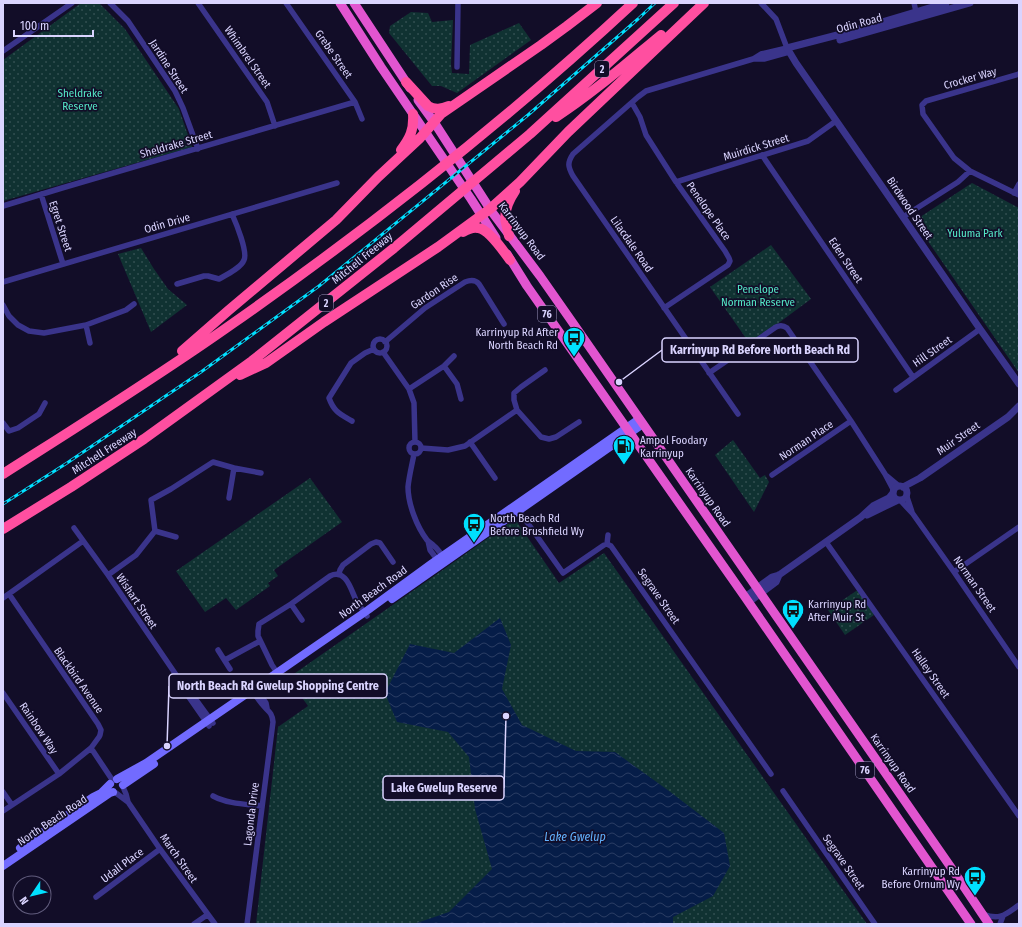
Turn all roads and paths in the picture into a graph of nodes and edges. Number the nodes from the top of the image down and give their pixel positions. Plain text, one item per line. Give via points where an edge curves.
1 (72, 3) edge
2 (110, 3) edge
3 (198, 3) edge
4 (286, 3) edge
5 (340, 3) edge
6 (354, 3) edge
7 (458, 3) edge
8 (597, 3) edge
9 (633, 3) edge
10 (674, 3) edge
11 (700, 3) edge
12 (704, 3) edge
13 (761, 3) edge
14 (914, 3) edge
15 (918, 3) edge
16 (946, 3) edge
17 (970, 3) edge
18 (921, 14) junction
19 (788, 50) junction
20 (3, 51) edge
21 (457, 67) dead end
22 (1019, 74) edge
23 (406, 82) junction
24 (638, 97) joint
25 (355, 102) junction
26 (632, 103) junction
27 (454, 104) junction
28 (413, 114) junction
29 (362, 119) dead end
30 (836, 121) junction
31 (434, 122) junction
32 (275, 126) junction
33 (426, 132) junction
34 (530, 134) junction
35 (198, 148) junction
36 (762, 155) junction
37 (388, 168) junction
38 (970, 171) junction
39 (520, 182) junction
40 (676, 182) junction
41 (337, 183) dead end
42 (1019, 184) edge
43 (40, 194) junction
44 (1017, 194) edge
45 (3, 206) edge
46 (486, 212) junction
47 (232, 214) junction
48 (902, 217) junction
49 (509, 236) junction
50 (438, 247) junction
51 (510, 260) junction
52 (63, 264) junction
53 (540, 276) junction
54 (3, 282) edge
55 (176, 284) dead end
56 (527, 286) junction
57 (134, 304) dead end
58 (3, 305) edge
59 (664, 308) junction
60 (504, 324) dead end
61 (86, 325) junction
62 (980, 330) junction
63 (385, 342) junction
64 (90, 343) dead end
65 (374, 349) junction
66 (382, 352) junction
67 (454, 356) dead end
68 (444, 366) junction
69 (545, 370) dead end
70 (709, 373) junction
71 (913, 377) junction
72 (151, 379) junction
73 (1018, 382) edge
74 (221, 384) junction
75 (1019, 388) edge
76 (409, 389) junction
77 (896, 390) dead end
78 (461, 399) dead end
79 (45, 403) dead end
80 (1019, 406) edge
81 (517, 410) junction
82 (1019, 413) edge
83 (738, 414) dead end
84 (1008, 417) junction
85 (352, 421) dead end
86 (641, 421) junction
87 (852, 421) junction
88 (579, 422) dead end
89 (3, 423) edge
90 (628, 430) junction
91 (415, 442) junction
92 (470, 442) junction
93 (420, 448) junction
94 (414, 454) junction
95 (234, 468) junction
96 (261, 473) dead end
97 (3, 474) edge
98 (772, 475) dead end
99 (495, 478) dead end
100 (920, 478) junction
101 (897, 489) junction
102 (229, 498) dead end
103 (903, 498) junction
104 (517, 508) junction
105 (861, 517) junction
106 (1019, 527) edge
107 (74, 528) dead end
108 (3, 529) edge
109 (155, 531) junction
110 (608, 535) dead end
111 (176, 536) dead end
112 (83, 541) junction
113 (826, 542) junction
114 (607, 544) junction
115 (442, 561) junction
116 (393, 562) dead end
117 (954, 572) junction
118 (339, 574) junction
119 (108, 575) junction
120 (759, 591) junction
121 (9, 594) junction
122 (3, 598) edge
123 (747, 599) junction
124 (291, 604) junction
125 (368, 613) junction
126 (302, 620) dead end
127 (260, 641) junction
128 (218, 650) dead end
129 (225, 660) junction
130 (1019, 667) edge
131 (230, 668) dead end
132 (279, 675) junction
133 (255, 691) junction
134 (3, 693) edge
135 (209, 723) junction
136 (91, 748) junction
137 (58, 774) junction
138 (771, 774) dead end
139 (116, 786) junction
140 (783, 791) dead end
141 (3, 792) edge
142 (213, 796) dead end
143 (128, 802) junction
144 (12, 805) junction
145 (262, 806) junction
146 (3, 811) edge
147 (1019, 816) edge
148 (160, 849) junction
149 (3, 860) edge
150 (3, 866) edge
151 (950, 866) junction
152 (937, 875) junction
153 (96, 898) dead end
154 (1019, 905) edge
155 (982, 913) junction
156 (207, 914) junction
157 (1003, 916) junction
158 (194, 924) edge
159 (214, 924) edge
160 (247, 924) edge
161 (875, 924) edge
162 (971, 924) edge
163 (989, 924) edge
164 (1000, 924) edge

1 - 20 street
2 - 35 street, Jardine Street via 128,21 175,91
3 - 32 street, Whimbrel Street via 267,102
4 - 25 street, Grebe Street
5 - 28 highway, Karrinyup Road / 76
6 - 23 highway, Karrinyup Road / 76
7 - 21 street
8 - 27 highway via 541,46
9 - 72 highway, Mitchell Freeway via 502,118 376,219 315,265
10 - 34 highway, Mitchell Freeway / 2
11 - 34 highway via 600,86
12 - 39 highway via 568,132
13 - 19 street via 776,19
14 - 18 street
15 - 18 street
16 - 18 street, Odin Road
17 - 18 street, Odin Road
18 - 19 street, Odin Road via 857,35
19 - 24 street, Odin Road via 764,59 753,58 646,91
19 - 30 street, Birdwood Street
22 - 38 street, Crocker Way via 926,101 922,105 923,114 954,158
23 - 27 highway via 432,108 438,109
23 - 31 highway, Karrinyup Road / 76
24 - 26 street, Lilacdale Road
25 - 29 street, Grebe Street
25 - 32 street, Sheldrake Street
26 - 40 street, Penelope Place via 646,135
26 - 59 street, Lilacdale Road via 573,154 568,166 572,176
27 - 31 highway
28 - 33 highway, Karrinyup Road / 76
28 - 37 highway via 413,130
30 - 36 street, Muirdick Street via 808,141
30 - 48 street, Birdwood Street
31 - 33 highway
31 - 46 highway, Karrinyup Road / 76 via 479,193
32 - 35 street, Sheldrake Street
33 - 37 highway
33 - 46 highway, Karrinyup Road / 76 via 471,199
34 - 74 highway, Mitchell Freeway / 2 via 394,248
35 - 43 street, Sheldrake Street
36 - 40 street, Muirdick Street
36 - 71 street, Eden Street
37 - 72 highway via 336,220
38 - 44 street
38 - 48 street via 958,182
39 - 46 highway
39 - 49 highway via 507,204 505,220
40 - 59 street, Penelope Place via 725,251 730,262
41 - 47 street, Odin Drive
42 - 44 street
43 - 45 street, Sheldrake Street
43 - 52 street, Egret Street
46 - 49 highway, Karrinyup Road / 76
46 - 50 highway
46 - 51 highway, Karrinyup Road / 76
47 - 52 street, Odin Drive
47 - 55 street via 245,250 243,263 219,279 204,276
48 - 62 street, Birdwood Street
49 - 53 highway, Karrinyup Road / 76
50 - 51 highway via 471,228 480,228
50 - 74 highway via 266,363
51 - 56 highway, Karrinyup Road / 76
52 - 54 street, Odin Drive
53 - 56 highway
53 - 86 highway, Karrinyup Road / 76
56 - 90 highway, Karrinyup Road / 76
57 - 61 street via 126,310
58 - 61 street via 14,322 29,331 44,333
59 - 70 street, Lilacdale Road
60 - 63 street, Gardon Rise via 479,284 470,280 425,308
61 - 64 street
62 - 71 street, Hill Street
62 - 73 street, Birdwood Street
63 - 65 street via 376,341 373,344
63 - 66 street via 386,349
65 - 66 street via 378,353
65 - 85 street via 351,363 329,398 332,407
66 - 76 street
67 - 68 street
68 - 76 street
68 - 78 street via 457,384
69 - 81 street via 514,393
70 - 83 street, Lilacdale Road
70 - 87 street via 776,327 782,326 787,328
71 - 77 street, Hill Street
72 - 97 highway, Mitchell Freeway
73 - 75 street, Birdwood Street
74 - 108 highway, Mitchell Freeway / 2 via 144,439
76 - 91 street via 414,403
79 - 89 street via 38,414 18,428 9,431
80 - 84 street, Muir Street
81 - 88 street via 540,437 549,439
81 - 92 street
82 - 84 street, Muir Street
84 - 100 street, Muir Street
86 - 90 main road, North Beach Road
86 - 120 highway, Karrinyup Road / 76
87 - 98 street, Norman Place
87 - 101 street
90 - 104 main road, North Beach Road
90 - 123 highway, Karrinyup Road / 76
91 - 93 street via 420,444
91 - 94 street via 409,447 410,452
92 - 93 street via 465,446 448,450
92 - 99 street
93 - 94 street via 419,452
94 - 115 street via 408,487 413,511 430,550
95 - 96 street
95 - 102 street
95 - 109 street via 213,462 151,500
100 - 101 street, Muir Street
100 - 103 street, Muir Street
101 - 103 street via 894,497
101 - 103 street via 907,490
101 - 105 street, Muir Street via 889,499 873,506
103 - 105 street, Muir Street
103 - 117 street, Norman Street
104 - 114 street via 563,573
104 - 115 main road, North Beach Road
105 - 113 street, Muir Street
106 - 117 street
107 - 112 street, Wishart Street
109 - 111 street
109 - 119 street via 136,556
110 - 114 street
112 - 119 street, Wishart Street
112 - 121 street
113 - 120 street, Muir Street via 779,575 776,582
113 - 147 street, Halley Street
114 - 138 street, Segrave Street via 612,546
115 - 125 main road, North Beach Road
116 - 118 street via 376,542 343,565
117 - 130 street, Norman Street
118 - 124 street via 330,576
118 - 125 street via 344,577 357,601
119 - 135 street, Wishart Street via 186,693
120 - 123 street, Muir Street
120 - 151 highway, Karrinyup Road / 76
121 - 122 street
121 - 136 street, Blackbird Avenue via 98,724 100,735
123 - 152 highway, Karrinyup Road / 76
124 - 126 street
124 - 127 street via 259,624
125 - 132 main road, North Beach Road
127 - 129 street
127 - 132 street
128 - 129 street
129 - 131 street
132 - 133 main road, North Beach Road
133 - 135 main road, North Beach Road
133 - 145 street, Lagonda Drive via 266,703 273,722
134 - 137 street, Rainbow Way
135 - 139 main road, North Beach Road via 146,763
136 - 137 street, Blackbird Avenue
136 - 139 street
137 - 144 street, Blackbird Avenue
139 - 143 street, March Street
139 - 143 street, March Street via 126,794
139 - 149 main road, North Beach Road via 93,797
139 - 150 main road, North Beach Road via 110,793
140 - 161 street, Segrave Street
141 - 144 street
142 - 145 street via 227,802
143 - 148 street, March Street
144 - 146 street, Blackbird Avenue
145 - 160 street, Lagonda Drive
148 - 153 street, Udall Place
148 - 156 street, March Street
151 - 152 highway
151 - 155 highway, Karrinyup Road / 76
152 - 162 highway, Karrinyup Road / 76
154 - 157 street
155 - 157 street
155 - 163 highway, Karrinyup Road / 76
156 - 158 street
156 - 159 street, March Street
157 - 164 street

